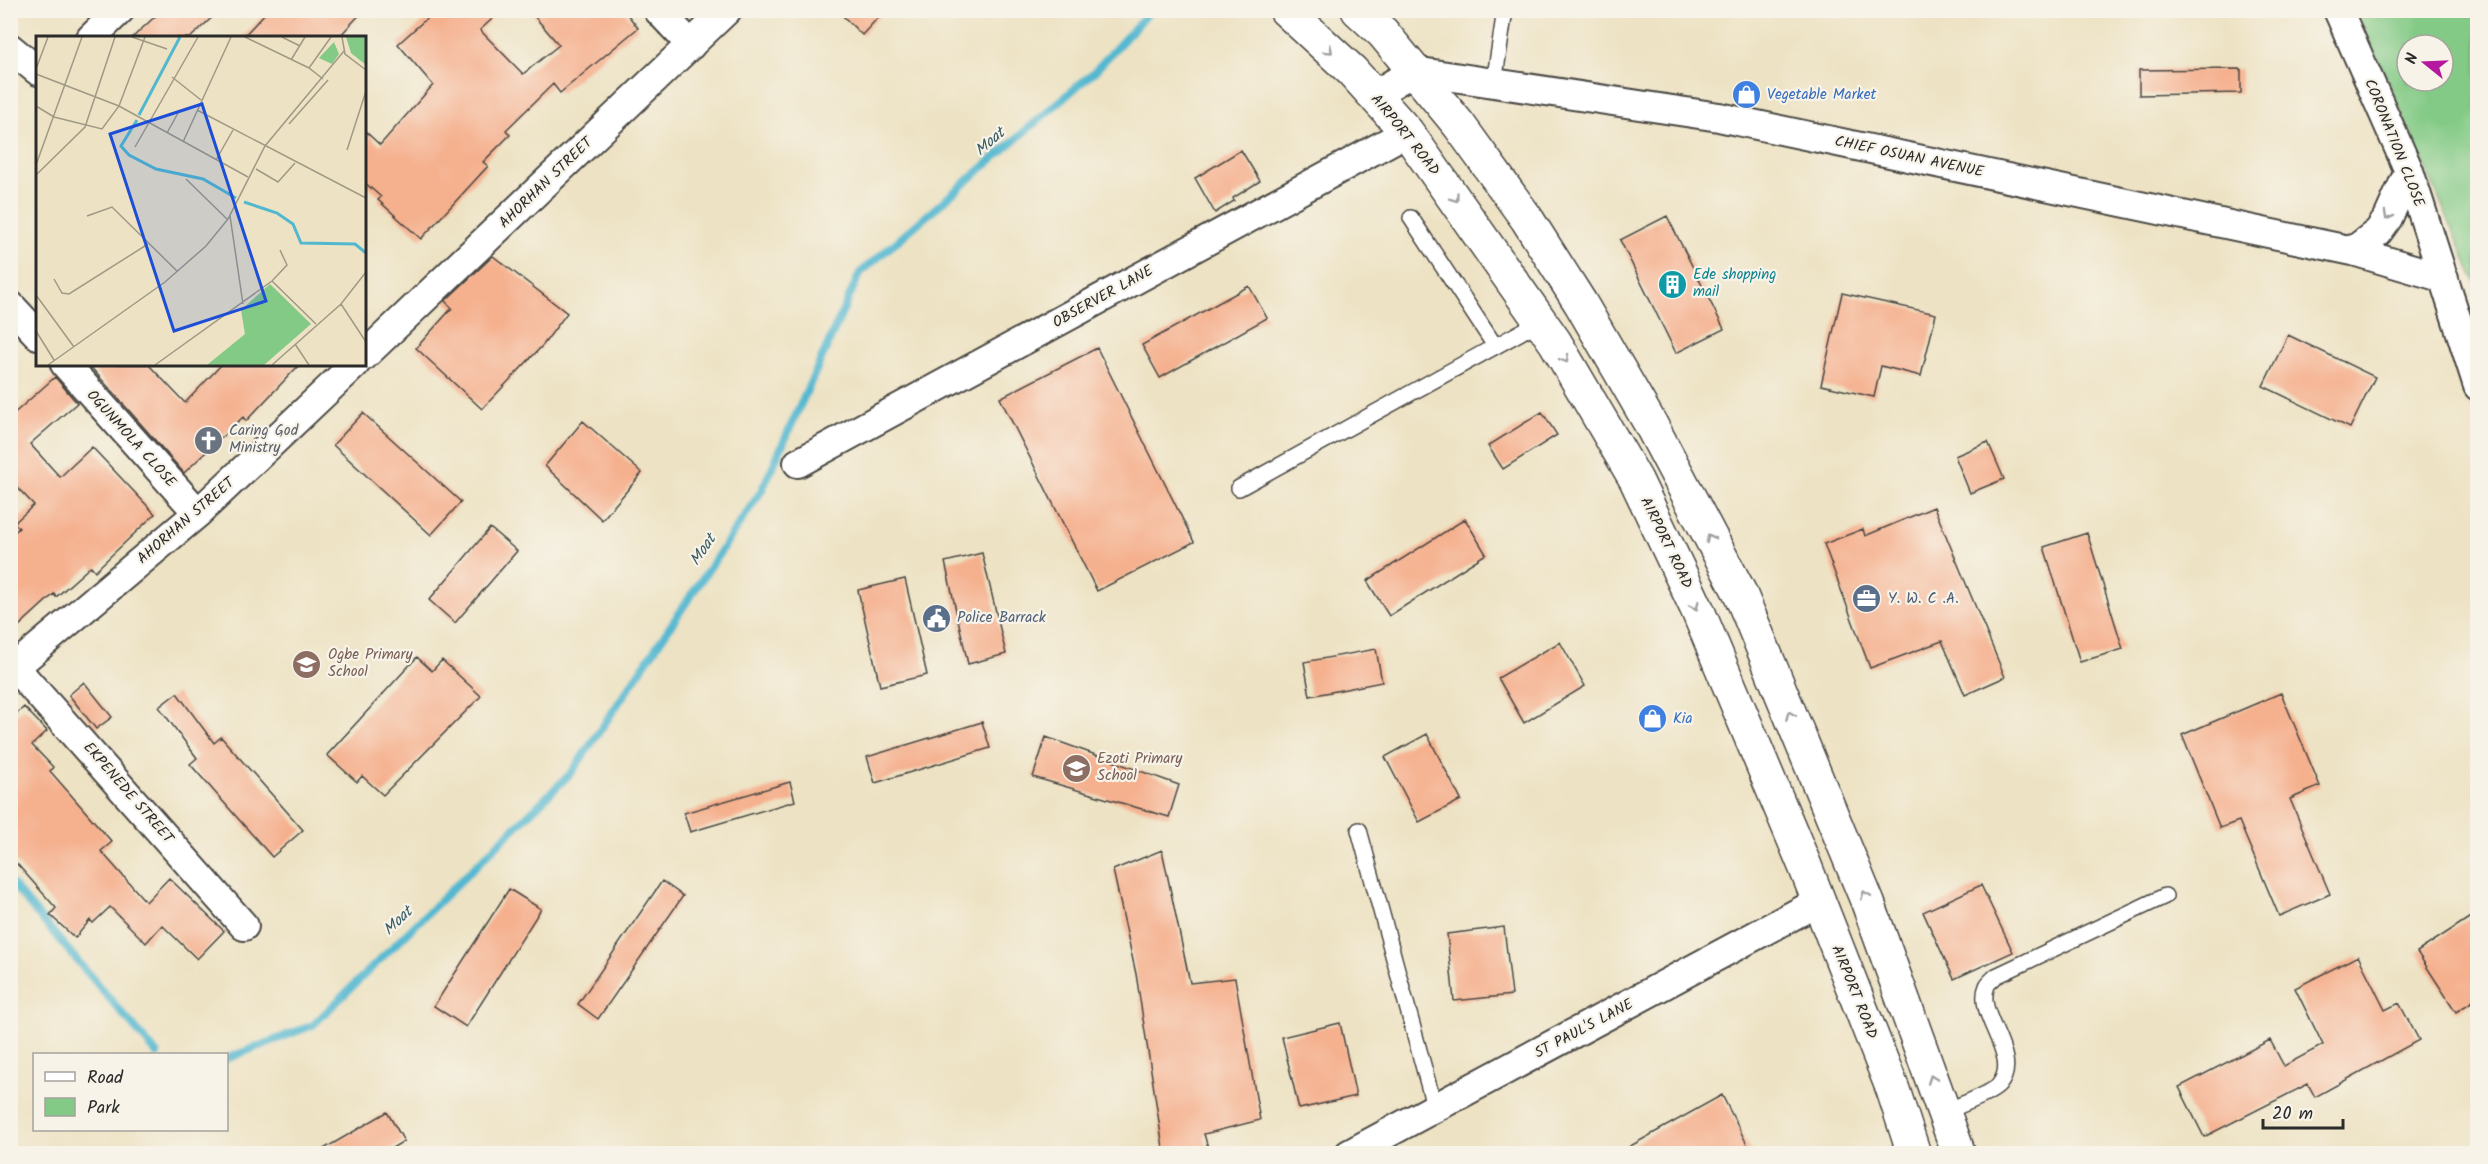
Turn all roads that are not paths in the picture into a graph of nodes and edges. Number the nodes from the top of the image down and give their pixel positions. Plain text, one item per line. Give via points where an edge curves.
1 (120, 10) edge
2 (658, 10) edge
3 (727, 10) edge
4 (1286, 10) edge
5 (1358, 10) edge
6 (1505, 10) edge
7 (2338, 10) edge
8 (93, 36) edge
9 (691, 45) junction
10 (10, 48) edge
11 (36, 69) edge
12 (1414, 71) junction
13 (1494, 83) junction
14 (1374, 95) junction
15 (1407, 132) junction
16 (2409, 171) junction
17 (1412, 218) dead end
18 (2353, 251) junction
19 (2444, 278) junction
20 (10, 304) edge
21 (1541, 321) junction
22 (36, 332) edge
23 (1495, 346) junction
24 (366, 354) edge
25 (66, 366) edge
26 (353, 366) edge
27 (2478, 386) edge
28 (798, 463) dead end
29 (1239, 488) dead end
30 (198, 513) junction
31 (12, 667) edge
32 (1359, 830) dead end
33 (2165, 896) dead end
34 (1818, 902) junction
35 (244, 926) dead end
36 (1435, 1109) junction
37 (1944, 1112) junction
38 (1395, 1143) edge
39 (1349, 1154) edge
40 (1914, 1154) edge
41 (1959, 1154) edge

1 - 8 street
2 - 9 street
3 - 9 street, AHORHAN STREET
4 -> 14 main road, AIRPORT ROAD
5 - 12 main road
6 - 13 lane
7 - 16 street, CORONATION CLOSE
9 - 24 street, AHORHAN STREET
10 - 11 street
12 - 13 street, CHIEF OSUAN AVENUE
12 - 14 street
37 -> 12 main road via 1868,903 1740,593 1650,423 1581,304 1527,219
13 - 18 street, CHIEF OSUAN AVENUE via 1719,117
14 - 15 main road, AIRPORT ROAD
15 -> 21 main road, AIRPORT ROAD
15 - 28 street, OBSERVER LANE
16 -> 18 street via 2388,218 2378,232
16 - 19 street, CORONATION CLOSE
17 - 23 lane
18 - 19 street, CHIEF OSUAN AVENUE
19 - 27 street, CORONATION CLOSE
20 - 22 street
21 - 23 lane
21 -> 34 main road, AIRPORT ROAD via 1636,480 1703,622
23 - 29 lane
25 - 30 street, OGUNMOLA CLOSE
26 - 30 street, AHORHAN STREET
30 - 31 street, AHORHAN STREET
31 - 35 street, EKPENEDE STREET
32 - 36 lane
33 - 37 lane via 1996,976 1987,986 1985,1000 2006,1063 2004,1077 1997,1087
34 - 36 street, ST PAUL'S LANE
34 - 40 main road, AIRPORT ROAD via 1893,1090
36 - 38 street, ST PAUL'S LANE
37 - 41 main road
38 - 39 street, ST PAUL'S LANE

